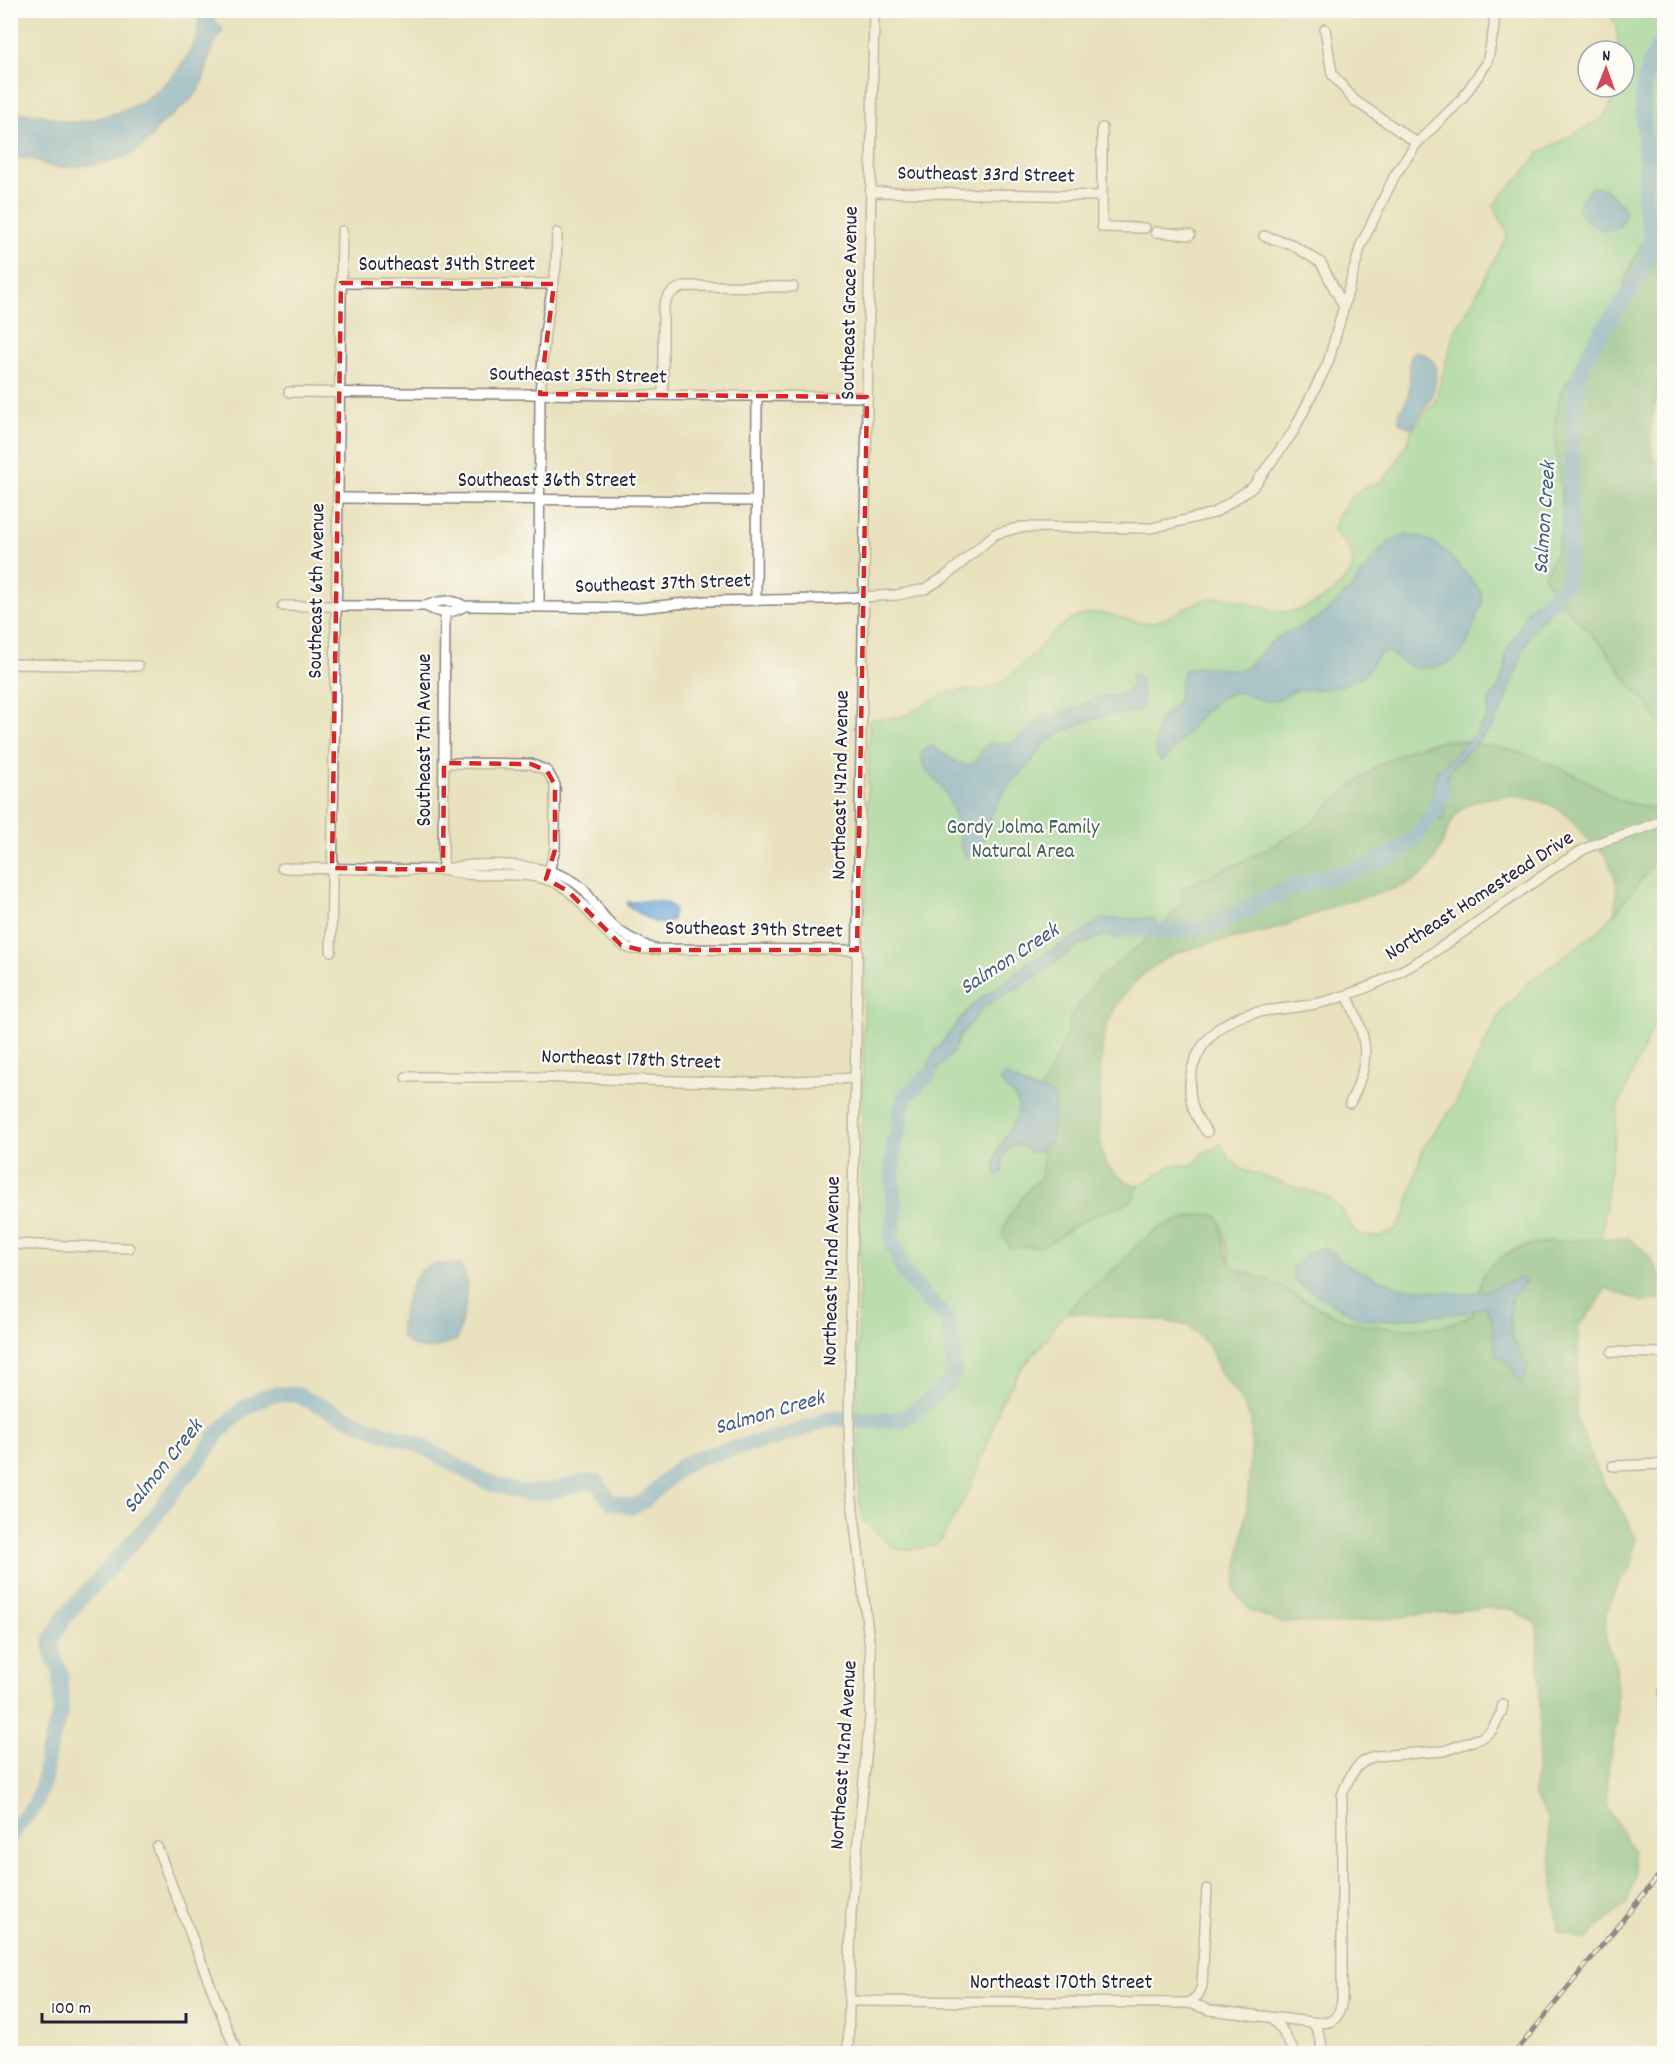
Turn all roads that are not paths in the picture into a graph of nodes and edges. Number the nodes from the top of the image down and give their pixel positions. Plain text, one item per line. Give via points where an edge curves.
1 (874, 10) edge
2 (1494, 10) edge
3 (1325, 29) dead end
4 (1102, 128) dead end
5 (1417, 143) junction
6 (870, 192) junction
7 (1101, 196) junction
8 (1145, 228) dead end
9 (342, 231) dead end
10 (1156, 232) dead end
11 (556, 233) dead end
12 (1190, 235) dead end
13 (1264, 236) dead end
14 (341, 283) junction
15 (554, 284) junction
16 (793, 287) dead end
17 (1344, 307) junction
18 (289, 392) dead end
19 (339, 392) junction
20 (540, 394) junction
21 (663, 396) junction
22 (757, 396) junction
23 (867, 398) junction
24 (338, 498) junction
25 (540, 500) junction
26 (756, 501) junction
27 (863, 596) junction
28 (756, 600) junction
29 (336, 605) junction
30 (284, 606) dead end
31 (426, 606) junction
32 (464, 606) junction
33 (539, 606) junction
34 (446, 612) junction
35 (10, 664) edge
36 (138, 666) dead end
37 (444, 763) junction
38 (1665, 819) edge
39 (282, 868) dead end
40 (332, 868) junction
41 (443, 870) junction
42 (548, 875) junction
43 (857, 950) junction
44 (331, 951) dead end
45 (1347, 995) junction
46 (406, 1077) dead end
47 (854, 1078) junction
48 (1350, 1103) dead end
49 (1207, 1132) dead end
50 (10, 1244) edge
51 (129, 1248) dead end
52 (1612, 1352) dead end
53 (1665, 1353) edge
54 (1665, 1464) edge
55 (1613, 1466) dead end
56 (1665, 1690) edge
57 (1503, 1704) dead end
58 (1665, 1708) edge
59 (156, 1847) dead end
60 (1207, 1889) dead end
61 (849, 2001) junction
62 (1189, 2003) junction
63 (1271, 2018) junction
64 (1312, 2022) junction
65 (237, 2054) edge
66 (848, 2054) edge
67 (1295, 2054) edge
68 (1322, 2054) edge

1 - 6 street, Southeast Grace Avenue
2 - 5 street, Southeast 37th Street via 1487,63 1461,100
3 - 5 street via 1332,74 1354,100
4 - 7 street
5 - 17 street, Southeast 37th Street via 1395,176 1361,245
6 - 7 street, Southeast 33rd Street
6 - 23 street, Southeast Grace Avenue
7 - 8 street via 1102,227
9 - 14 street, Southeast 6th Avenue
10 - 12 street
11 - 15 street
13 - 17 street via 1291,244 1321,263
14 - 15 street, Southeast 34th Street
14 - 19 street, Southeast 6th Avenue
15 - 20 street
16 - 21 street via 686,286 670,293 663,310
17 - 27 street, Southeast 37th Street via 1328,363 1293,432 1253,487 1214,513 1152,528 1021,527 994,534 945,577 925,589
18 - 19 street, Southeast 35th Street
19 - 20 street, Southeast 35th Street
19 - 24 street, Southeast 6th Avenue
20 - 21 street, Southeast 35th Street
20 - 25 street
21 - 22 street, Southeast 35th Street
22 - 23 street, Southeast 35th Street
22 - 26 street
23 - 27 street, Southeast Grace Avenue
24 - 25 street, Southeast 36th Street
24 - 29 street, Southeast 6th Avenue
25 - 26 street, Southeast 36th Street
25 - 33 street
26 - 28 street
27 - 28 street, Southeast 37th Street
27 - 43 street, Northeast 142nd Avenue
28 - 33 street, Southeast 37th Street via 639,608
29 - 30 street, Southeast 37th Street
29 - 31 street, Southeast 37th Street
29 - 40 street, Southeast 6th Avenue
31 - 32 street, Southeast 37th Street via 457,602
31 - 34 street, Southeast 37th Street
32 - 33 street, Southeast 37th Street
32 - 34 street, Southeast 37th Street via 456,612
34 - 37 street, Southeast 7th Avenue
35 - 36 street
37 - 41 street, Southeast 7th Avenue
37 - 42 street via 531,764 547,771 555,785 555,850
38 - 45 street, Northeast Homestead Drive via 1579,852 1405,969
39 - 40 street, Southeast 39th Street
40 - 41 street, Southeast 39th Street
40 - 44 street, Southeast 6th Avenue
41 - 42 street, Southeast 39th Street via 460,865 524,866
42 - 43 street, Southeast 39th Street via 575,883 618,930 651,948
43 - 47 street, Northeast 142nd Avenue
45 - 48 street via 1362,1028 1365,1054 1361,1081
45 - 49 street, Northeast Homestead Drive via 1305,1006 1254,1012 1233,1019 1216,1031 1191,1071 1190,1095 1195,1114
46 - 47 street, Northeast 178th Street via 755,1083
47 - 61 street, Northeast 142nd Avenue via 849,1430 851,1492 871,1656 870,1716 851,1912
50 - 51 street
52 - 53 street
54 - 55 street
56 - 58 street
57 - 64 street via 1492,1730 1481,1738 1444,1751 1375,1756 1350,1774 1342,1795 1342,2001 1332,2022
59 - 65 street
60 - 62 street via 1202,1986
61 - 62 street, Northeast 170th Street
61 - 66 street, Northeast 142nd Avenue
62 - 63 street, Northeast 170th Street via 1210,2010
63 - 64 street, Northeast 170th Street
63 - 67 street
64 - 68 street

